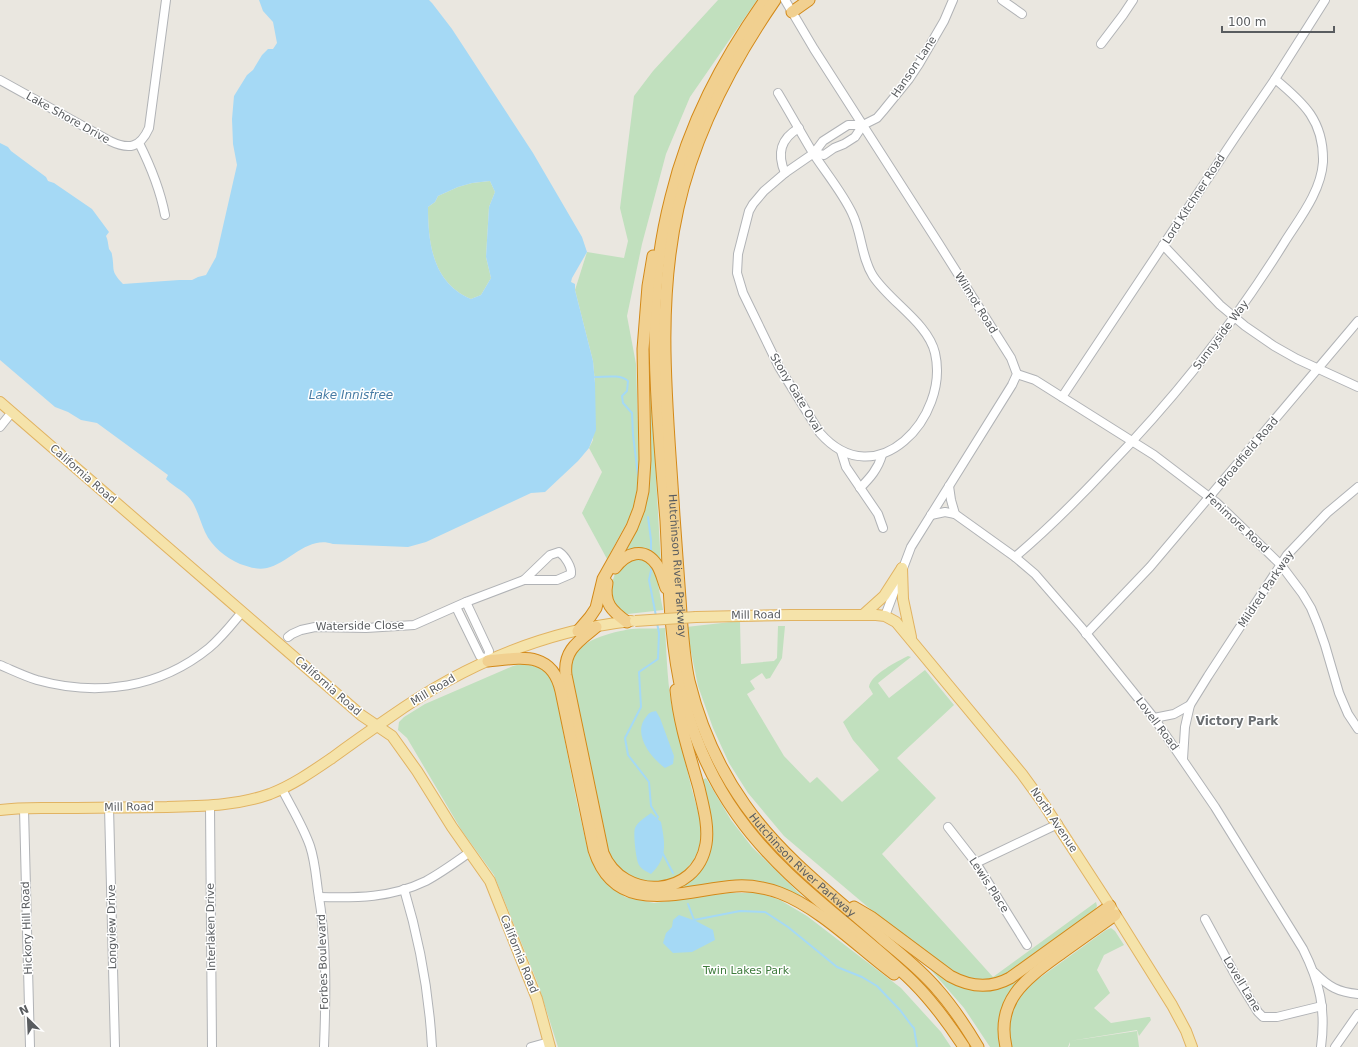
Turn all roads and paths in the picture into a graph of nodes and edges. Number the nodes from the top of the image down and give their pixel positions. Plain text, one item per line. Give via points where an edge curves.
1 (166, 0) edge
2 (765, 0) edge
3 (775, 0) edge
4 (785, 0) edge
5 (809, 0) edge
6 (954, 0) edge
7 (1002, 0) edge
8 (1133, 0) edge
9 (1325, 0) edge
10 (792, 12) junction
11 (1022, 14) dead end
12 (1101, 44) dead end
13 (1275, 79) junction
14 (0, 80) edge
15 (778, 93) dead end
16 (863, 125) junction
17 (798, 128) junction
18 (139, 143) junction
19 (814, 154) junction
20 (785, 173) junction
21 (671, 196) junction
22 (165, 215) dead end
23 (1163, 245) junction
24 (1234, 318) junction
25 (1358, 321) edge
26 (1317, 368) junction
27 (1017, 374) junction
28 (1358, 387) edge
29 (1062, 397) junction
30 (0, 402) edge
31 (12, 412) junction
32 (0, 427) edge
33 (1132, 442) junction
34 (841, 451) junction
35 (882, 455) junction
36 (949, 486) junction
37 (1358, 487) edge
38 (860, 488) junction
39 (1210, 497) junction
40 (955, 514) junction
41 (931, 515) junction
42 (883, 528) dead end
43 (1015, 557) junction
44 (1281, 565) junction
45 (902, 568) junction
46 (524, 580) junction
47 (466, 602) junction
48 (671, 606) junction
49 (456, 607) junction
50 (242, 612) junction
51 (864, 614) junction
52 (885, 616) junction
53 (631, 621) junction
54 (596, 627) junction
55 (478, 628) junction
56 (578, 631) junction
57 (468, 632) junction
58 (1086, 634) junction
59 (288, 637) dead end
60 (912, 640) junction
61 (674, 650) junction
62 (488, 661) junction
63 (0, 665) edge
64 (1190, 705) junction
65 (1154, 718) junction
66 (378, 726) junction
67 (1358, 728) edge
68 (1183, 759) junction
69 (282, 789) junction
70 (210, 806) junction
71 (109, 807) junction
72 (24, 809) junction
73 (0, 810) edge
74 (1058, 824) junction
75 (948, 827) dead end
76 (470, 852) junction
77 (976, 863) junction
78 (821, 886) junction
79 (404, 890) junction
80 (319, 897) junction
81 (1113, 910) junction
82 (1205, 919) dead end
83 (1027, 945) dead end
84 (1314, 972) junction
85 (1358, 994) edge
86 (933, 1004) junction
87 (1322, 1006) junction
88 (1358, 1014) edge
89 (549, 1045) edge
90 (30, 1047) edge
91 (115, 1047) edge
92 (212, 1047) edge
93 (324, 1047) edge
94 (432, 1047) edge
95 (532, 1047) edge
96 (964, 1047) edge
97 (978, 1047) edge
98 (1006, 1047) edge
99 (1192, 1047) edge
100 (1321, 1047) edge
101 (1335, 1047) edge

1 - 18 street via 149,128
2 - 21 highway, Hutchinson River Parkway via 737,41 705,101 682,158
3 - 78 highway, Hutchinson River Parkway via 725,80 703,130 685,181 668,260 664,313 665,368 683,645 699,716 720,765 745,806 774,842
4 - 10 street, Wilmot Road
5 - 10 highway
6 - 16 street, Hanson Lane via 909,79 877,118
7 - 11 street
8 - 12 street
9 - 13 street, Lord Kitchner Road
10 - 16 street, Wilmot Road
13 - 23 street, Lord Kitchner Road
13 - 24 street, Sunnyside Way via 1302,102 1316,123 1322,148 1321,177 1311,200 1262,279
14 - 18 street, Lake Shore Drive via 110,142 127,147
15 - 17 street
16 - 19 street, Stony Gate Oval via 848,125 823,142
16 - 19 street, Stony Gate Oval via 855,137 844,144 824,155
16 - 27 street, Wilmot Road via 1011,358
17 - 19 street
17 - 20 street via 781,147 781,163
18 - 22 street via 162,196
19 - 20 street, Stony Gate Oval
19 - 35 street, Stony Gate Oval via 853,215 873,276 929,338 935,352 936,382 924,416 902,444
20 - 34 street, Stony Gate Oval via 764,191 749,211 738,254 737,273 755,320 788,383 820,433
21 - 48 highway, Hutchinson River Parkway via 660,250 654,331
21 - 56 highway via 656,244 646,303 643,367 644,472 640,501 626,538 603,579 596,608
23 - 24 street
23 - 29 street, Lord Kitchner Road
24 - 26 street via 1274,346
24 - 33 street, Sunnyside Way via 1188,379
25 - 26 street, Broadfield Road
26 - 28 street
26 - 39 street, Broadfield Road
27 - 29 street, Fenimore Road via 1035,380
27 - 36 street
29 - 33 street, Fenimore Road
30 - 31 main road, California Road
31 - 32 street
31 - 50 main road, California Road
33 - 39 street, Fenimore Road via 1154,455
33 - 43 street, Sunnyside Way via 1076,501
34 - 35 street, Stony Gate Oval via 865,457
34 - 38 street via 846,467
35 - 38 street via 875,472
36 - 40 street
36 - 41 street
37 - 44 street, Mildred Parkway via 1315,525
38 - 42 street via 878,514
39 - 44 street, Fenimore Road
39 - 58 street, Broadfield Road via 1150,567
40 - 41 street via 945,512
40 - 43 street, Lovell Road
41 - 45 street via 911,547
43 - 58 street, Lovell Road via 1035,574
44 - 64 street, Mildred Parkway
44 - 67 street, Fenimore Road via 1311,608 1339,693 1348,714
45 - 51 main road via 884,596
45 - 52 street
45 - 60 main road via 903,599
46 - 46 street, Waterside Close via 557,580 567,577 572,570 558,552 550,555
46 - 47 street, Waterside Close
47 - 49 street, Waterside Close
47 - 55 street
48 - 53 highway via 656,563 646,555 628,555 613,570 606,592 611,608
48 - 61 highway, Hutchinson River Parkway
49 - 57 street
49 - 59 street, Waterside Close via 414,625 366,628 316,627 301,630
50 - 63 street via 221,637 193,660 160,678 135,684 113,688 75,687 36,680
50 - 66 main road, California Road via 361,715
51 - 52 main road, Mill Road
51 - 53 main road, Mill Road, bridge via 696,617
52 - 60 main road, North Avenue via 896,622
53 - 54 main road, Mill Road
54 - 56 main road, Mill Road
54 - 61 highway via 578,641 570,652 566,663 566,675 603,853 623,879 648,888 669,886 686,877 702,858 706,844 704,808 676,699
55 - 57 street
55 - 62 street via 489,652
56 - 62 main road, Mill Road via 531,644
57 - 62 street via 480,656
58 - 65 street, Lovell Road
60 - 74 main road, North Avenue via 1022,774
61 - 86 highway, Hutchinson River Parkway via 684,699 699,744 737,816 782,867 903,973
62 - 66 main road, Mill Road via 446,681
62 - 86 highway via 533,658 550,668 556,677 594,850 602,868 617,884 634,894 649,896 736,886 761,887 780,893 798,901 820,916
64 - 65 street, Mildred Parkway via 1174,714
64 - 68 street, Mildred Parkway via 1185,727
65 - 68 street, Lovell Road
66 - 69 main road, Mill Road via 315,770
66 - 76 main road, California Road via 392,736 404,751
68 - 84 street, Lovell Road via 1303,949
69 - 70 main road, Mill Road via 241,802
69 - 80 street, Forbes Boulevard via 310,848
70 - 71 main road, Mill Road
70 - 92 street, Interlaken Drive
71 - 72 main road, Mill Road
71 - 91 street, Longview Drive
72 - 73 main road, Mill Road
72 - 90 street, Hickory Hill Road
74 - 77 street
74 - 81 main road, North Avenue
75 - 77 street, Lewis Place
76 - 79 street via 426,881
76 - 89 main road, California Road via 490,881 537,999
77 - 83 street, Lewis Place
78 - 81 highway via 871,917 950,976 963,983 977,986 998,984 1010,978
78 - 97 highway, Hutchinson River Parkway via 936,988 957,1014
79 - 80 street via 373,897
79 - 94 street via 424,966
80 - 93 street, Forbes Boulevard via 324,932
81 - 98 highway via 1023,984 1006,1012
81 - 99 main road, North Avenue via 1175,1011
82 - 87 street, Lovell Lane via 1238,980 1263,1017 1277,1017
84 - 85 street, Lovell Road via 1333,988
84 - 87 street, Lovell Road
86 - 96 highway, Hutchinson River Parkway
87 - 100 street, Lovell Road
88 - 101 street
89 - 95 street

